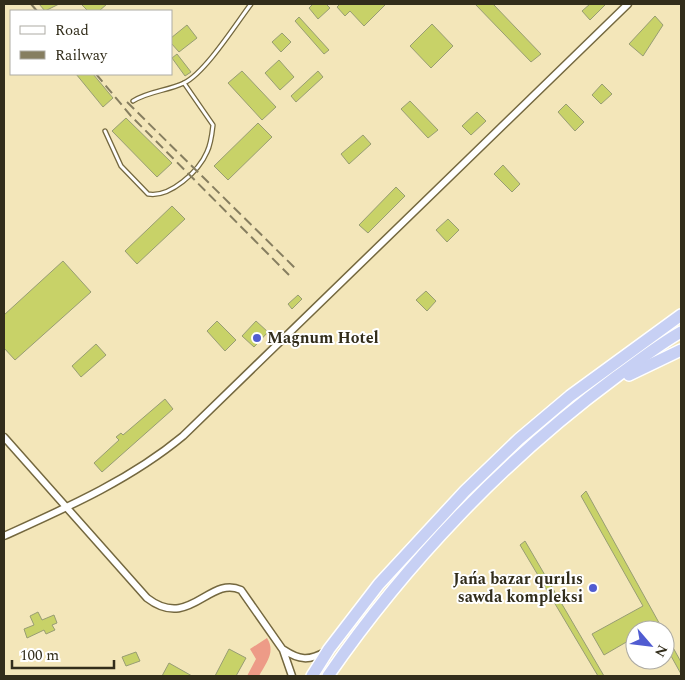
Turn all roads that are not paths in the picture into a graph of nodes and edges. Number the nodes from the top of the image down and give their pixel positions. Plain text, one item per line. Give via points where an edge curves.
1 (251, 4) edge
2 (628, 4) edge
3 (184, 83) junction
4 (133, 101) dead end
5 (105, 131) dead end
6 (678, 318) edge
7 (681, 332) edge
8 (681, 350) edge
9 (600, 389) junction
10 (4, 437) edge
11 (67, 508) junction
12 (4, 536) edge
13 (364, 604) junction
14 (375, 612) junction
15 (329, 649) junction
16 (282, 650) junction
17 (292, 676) edge
18 (312, 676) edge
19 (328, 676) edge

1 - 3 lane via 220,45
2 - 11 street via 183,436 157,457
3 - 4 lane via 143,94
3 - 5 lane via 213,125 203,160 180,183 164,192 148,194 121,166
6 - 13 highway via 576,391 519,439 465,491
7 - 9 highway
8 - 9 highway
9 - 14 highway via 522,454
10 - 11 street
11 - 12 street
11 - 16 street via 146,598 156,605 166,610 177,610 228,587 235,587 247,595
13 - 14 highway
13 - 15 highway
14 - 19 highway
15 - 16 street via 314,658 302,660
15 - 18 highway
16 - 17 street

